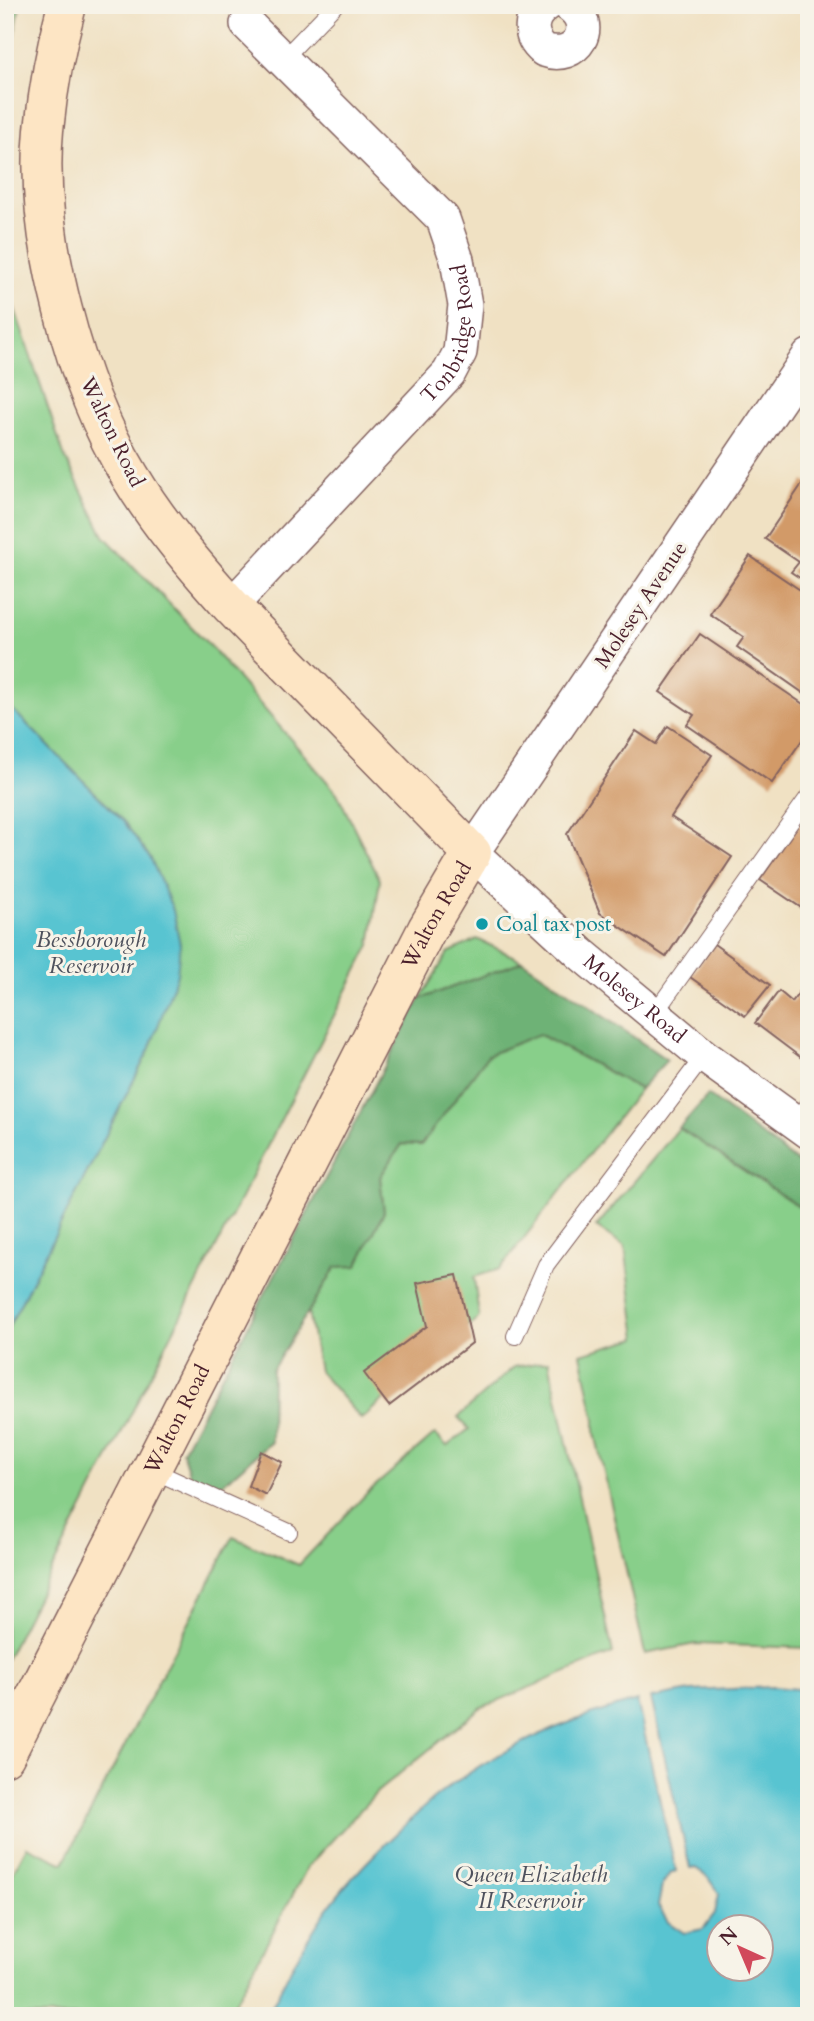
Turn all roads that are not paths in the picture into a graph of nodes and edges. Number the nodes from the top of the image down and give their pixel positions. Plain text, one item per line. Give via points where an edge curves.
1 (67, 5) edge
2 (335, 5) edge
3 (546, 5) edge
4 (569, 5) edge
5 (247, 24) dead end
6 (283, 59) junction
7 (809, 356) edge
8 (231, 606) junction
9 (809, 796) edge
10 (472, 853) junction
11 (654, 1014) junction
12 (705, 1056) junction
13 (805, 1119) edge
14 (515, 1336) dead end
15 (152, 1471) junction
16 (289, 1532) dead end
17 (5, 1756) edge

1 - 8 main road, Walton Road via 43,132 44,192 49,248 75,353 129,475 174,541
2 - 6 lane
3 - 4 street via 533,19 533,37 544,50 561,53 572,48 582,34 581,19
5 - 6 street, Tonbridge Road
6 - 8 street, Tonbridge Road via 443,219 465,304 460,352 449,373
7 - 10 street, Molesey Avenue
8 - 10 main road, Walton Road
9 - 11 lane
10 - 11 street, Molesey Road
10 - 15 main road, Walton Road via 428,929
11 - 12 street, Molesey Road
12 - 13 street, Molesey Road
12 - 14 lane via 546,1265
15 - 16 lane
15 - 17 main road, Walton Road

